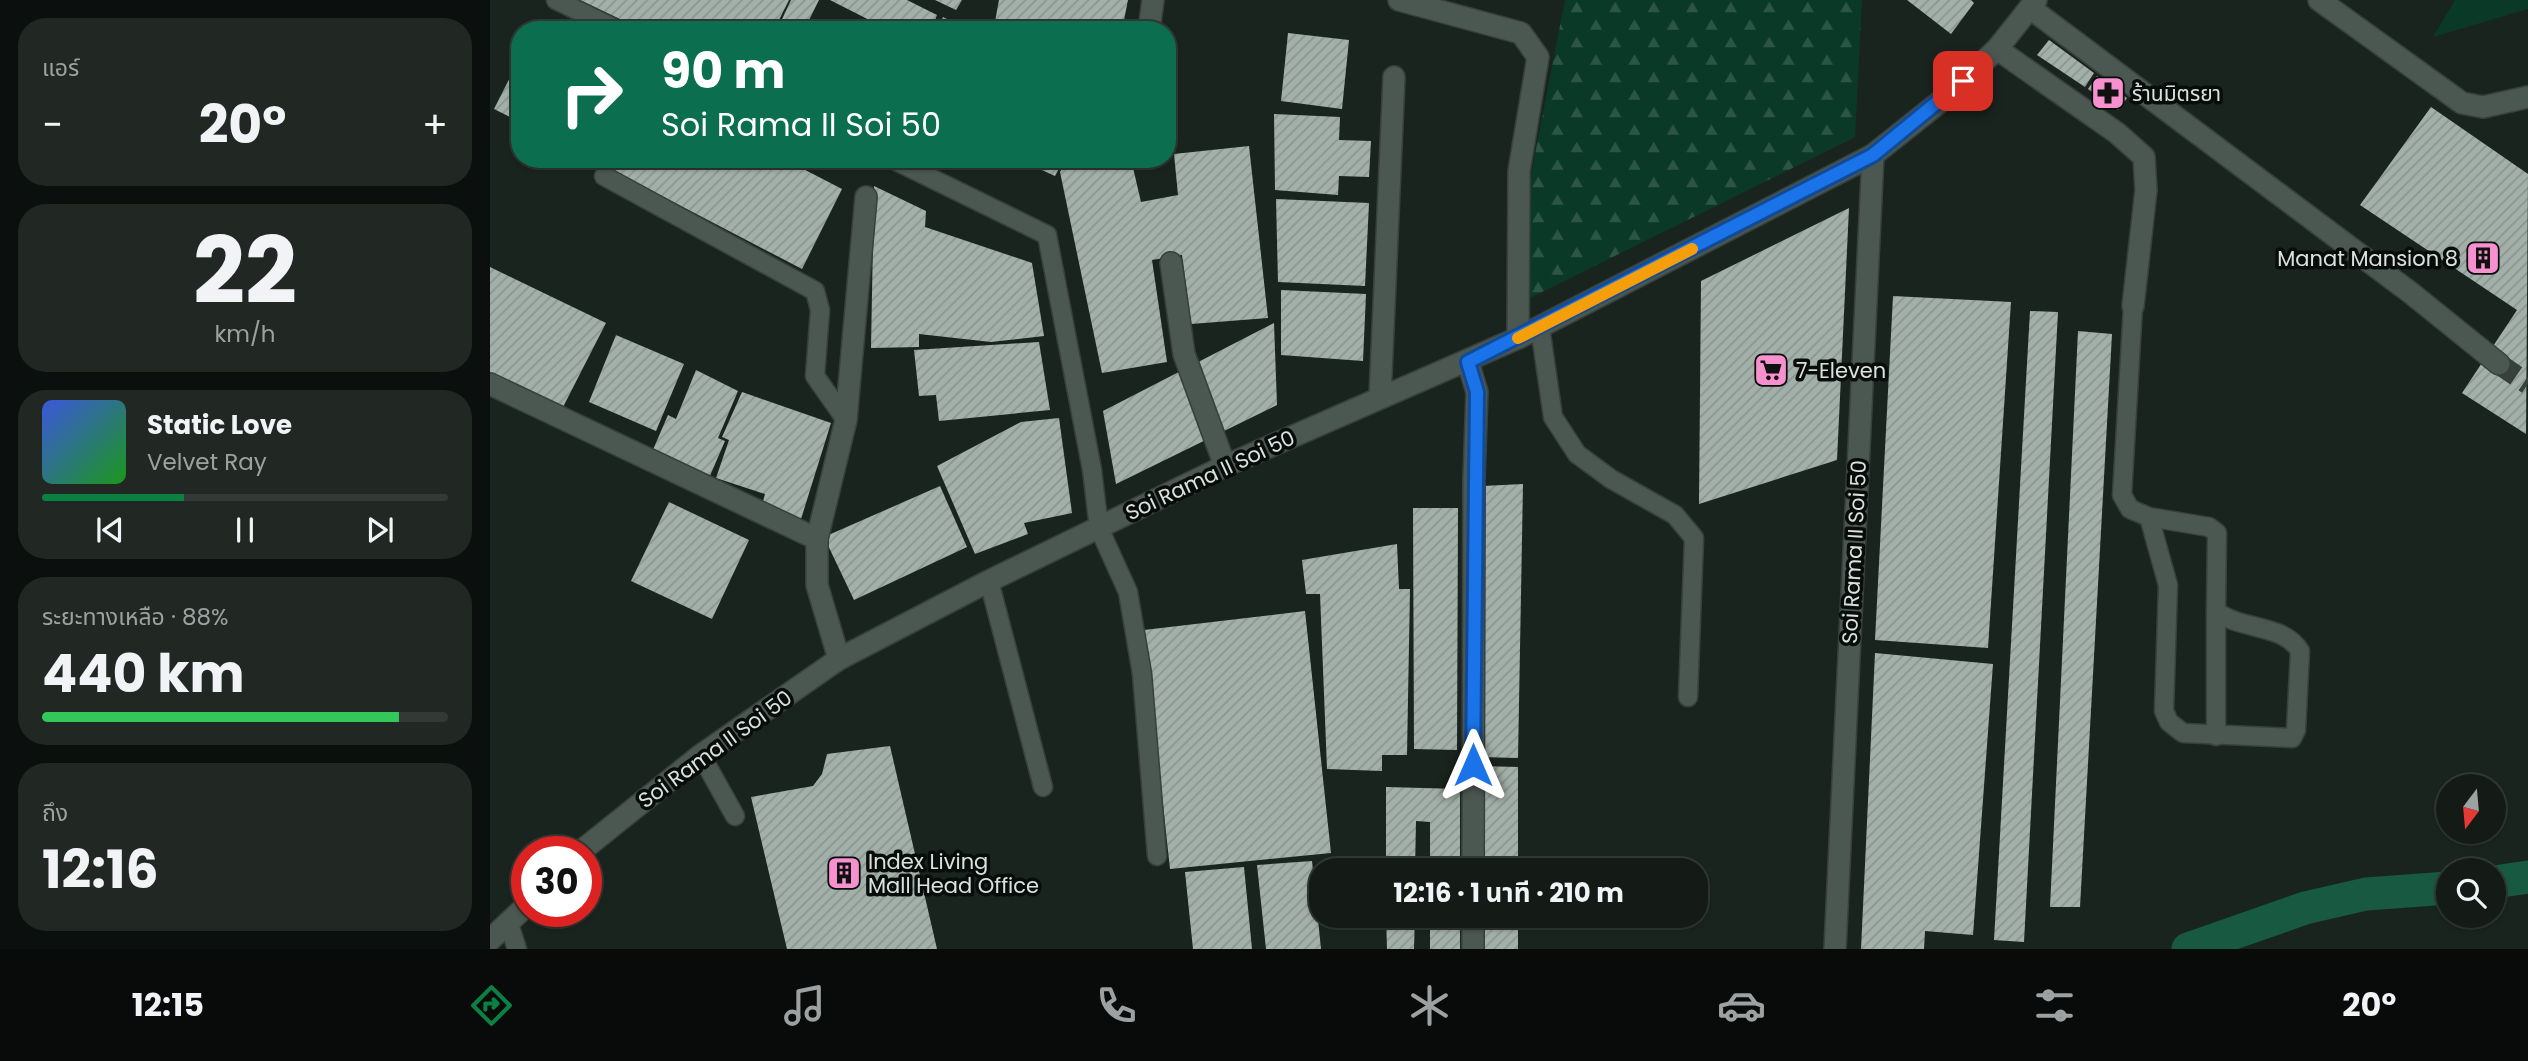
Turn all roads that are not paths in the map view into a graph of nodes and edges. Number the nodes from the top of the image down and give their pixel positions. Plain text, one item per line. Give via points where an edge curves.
1 (556, 0) edge
2 (1153, 0) edge
3 (1399, 0) edge
4 (2319, 0) edge
5 (2033, 4) edge
6 (599, 21) edge
7 (1150, 21) edge
8 (1997, 49) junction
9 (1394, 77) dead end
10 (2528, 97) edge
11 (1873, 155) junction
12 (910, 168) edge
13 (604, 176) dead end
14 (866, 197) dead end
15 (1171, 262) dead end
16 (2133, 306) joint
17 (1540, 327) junction
18 (1518, 338) junction
19 (1468, 362) junction
20 (2499, 364) tunnel mouth
21 (490, 384) edge
22 (1380, 397) junction
23 (846, 420) junction
24 (1225, 466) junction
25 (2149, 517) junction
26 (1099, 528) junction
27 (817, 538) junction
28 (989, 581) junction
29 (2216, 611) junction
30 (839, 659) junction
31 (1688, 696) dead end
32 (2216, 736) junction
33 (701, 754) junction
34 (1043, 787) dead end
35 (735, 816) dead end
36 (600, 836) edge
37 (1157, 856) dead end
38 (1473, 858) edge
39 (509, 924) joint
40 (1473, 928) edge
41 (490, 940) edge
42 (517, 949) edge
43 (1473, 949) edge
44 (1835, 949) edge

1 - 6 lane
2 - 7 street
3 - 18 street via 1521,33 1538,57 1519,171
4 - 10 street via 2462,103 2483,107
5 - 8 street, Soi Rama II Soi 50
5 - 20 street
8 - 11 street, Soi Rama II Soi 50
8 - 16 street via 2144,157 2146,190
9 - 22 street
11 - 17 street, Soi Rama II Soi 50
11 - 44 street, Soi Rama II Soi 50
12 - 26 lane via 1047,236
13 - 23 lane via 814,291 820,310 815,376
14 - 23 street
15 - 24 street via 1184,354
16 - 25 lane via 2122,495 2130,509
17 - 18 street, Soi Rama II Soi 50
17 - 31 lane via 1553,417 1577,454 1675,515 1694,538
18 - 19 street, Soi Rama II Soi 50
19 - 22 street, Soi Rama II Soi 50
19 - 38 street via 1477,392
21 - 27 street
22 - 24 street, Soi Rama II Soi 50
23 - 27 street
24 - 26 street, Soi Rama II Soi 50
25 - 29 lane via 2208,527 2217,533
25 - 32 lane via 2168,585 2164,711 2183,733
26 - 28 street, Soi Rama II Soi 50
26 - 37 lane via 1128,592 1142,674
27 - 30 street via 817,586
28 - 30 street, Soi Rama II Soi 50
28 - 34 lane
29 - 32 lane
29 - 32 lane via 2229,621 2281,635 2300,651 2292,738
30 - 33 street, Soi Rama II Soi 50
33 - 35 lane
33 - 36 street, Soi Rama II Soi 50
39 - 41 street
39 - 42 lane
40 - 43 street

